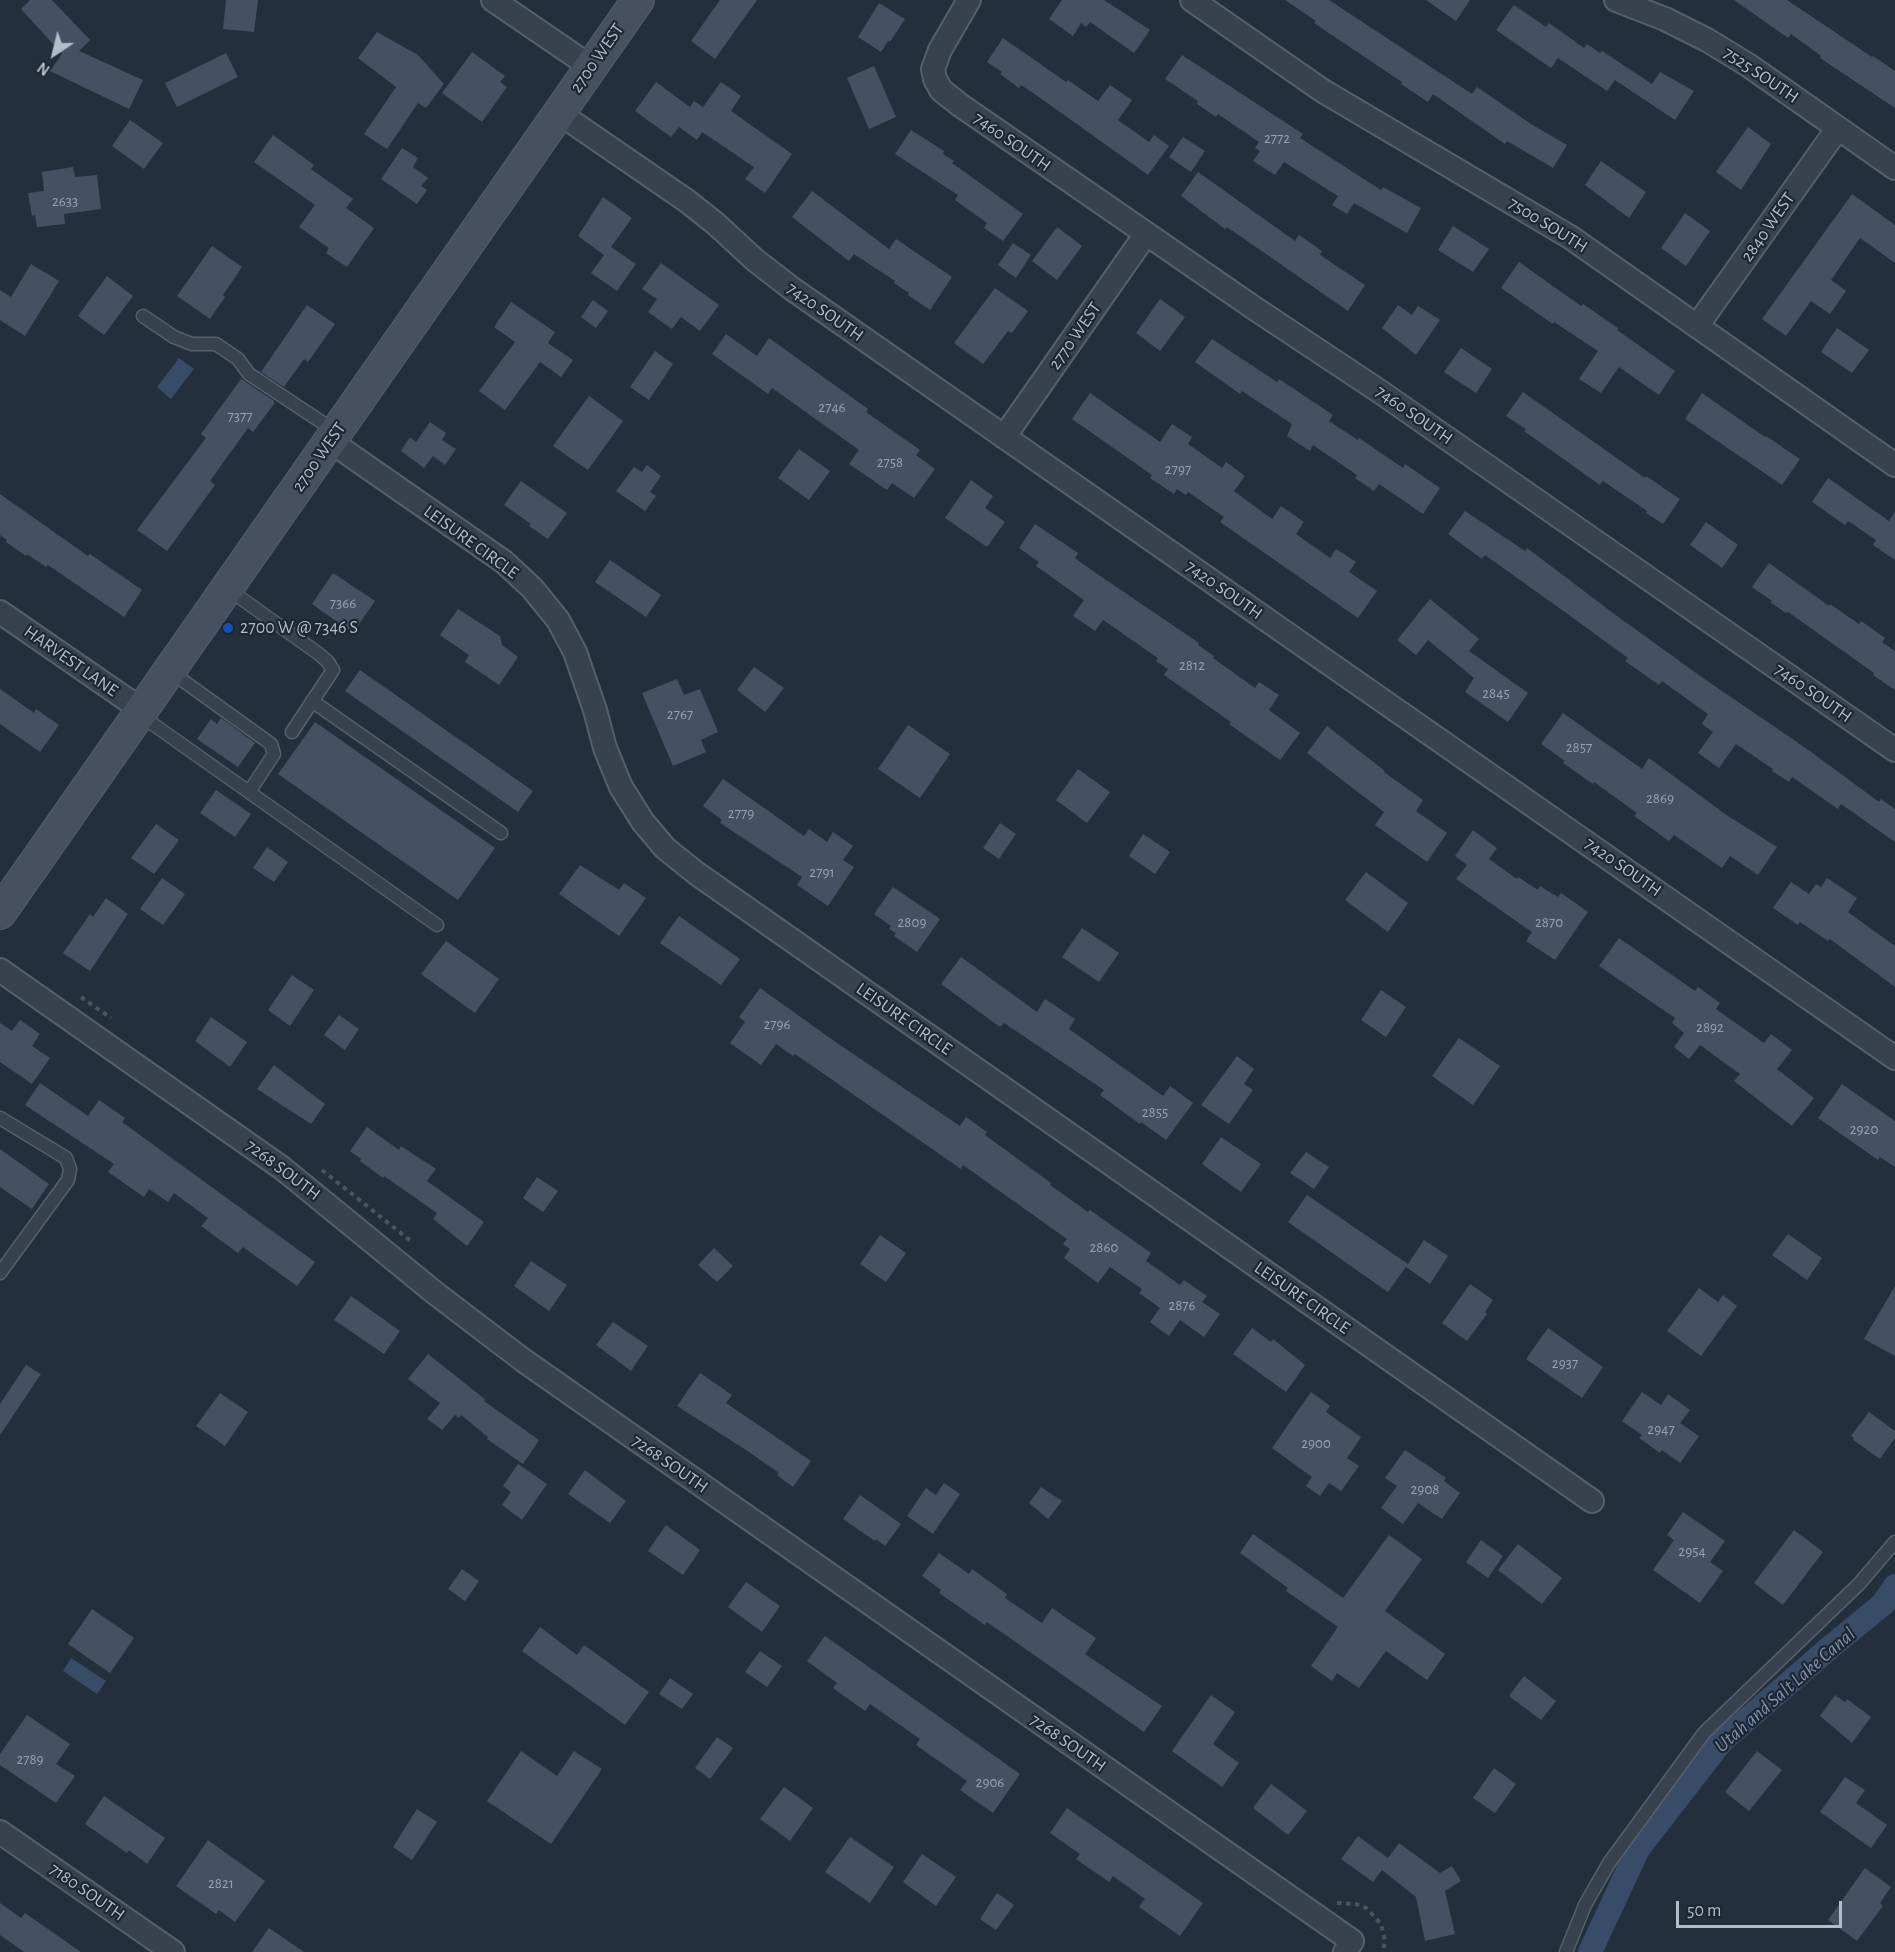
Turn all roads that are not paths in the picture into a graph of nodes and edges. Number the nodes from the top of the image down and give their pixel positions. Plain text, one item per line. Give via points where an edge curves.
1 (493, 0) edge
2 (638, 0) edge
3 (969, 0) edge
4 (1192, 0) edge
5 (1619, 0) edge
6 (591, 67) junction
7 (559, 113) junction
8 (1838, 128) junction
9 (1895, 168) edge
10 (1146, 234) junction
11 (143, 315) dead end
12 (1698, 326) junction
13 (333, 437) junction
14 (1004, 438) junction
15 (1895, 465) edge
16 (227, 589) junction
17 (0, 612) edge
18 (170, 671) junction
19 (312, 701) junction
20 (141, 712) junction
21 (292, 732) dead end
22 (1895, 750) edge
23 (249, 792) junction
24 (501, 833) dead end
25 (0, 913) edge
26 (437, 925) dead end
27 (0, 970) edge
28 (1895, 1058) edge
29 (0, 1118) edge
30 (0, 1273) edge
31 (1592, 1501) dead end
32 (1895, 1542) edge
33 (0, 1832) edge
34 (1348, 1947) edge
35 (173, 1952) edge
36 (1566, 1952) edge

1 - 6 street
2 - 6 main road, 2700 WEST
3 - 10 street, 7460 SOUTH via 933,69 942,90
4 - 12 street, 7500 SOUTH via 1323,90 1570,237
5 - 8 street, 7525 SOUTH via 1707,40
6 - 7 main road, 2700 WEST
7 - 13 main road, 2700 WEST
7 - 14 street, 7420 SOUTH via 687,201 791,288
8 - 9 street, 7525 SOUTH
8 - 12 street, 2840 WEST
10 - 14 street, 2770 WEST
10 - 22 street, 7460 SOUTH via 1379,390
11 - 13 lane via 174,337 192,344 216,344
12 - 15 street, 7500 SOUTH
13 - 16 main road, 2700 WEST
13 - 31 street, LEISURE CIRCLE via 504,562 558,620 575,652 621,787 665,848
14 - 28 street, 7420 SOUTH
16 - 18 main road, 2700 WEST
16 - 19 lane via 328,662 333,670
17 - 20 street, HARVEST LANE
18 - 20 main road, 2700 WEST
18 - 23 lane via 271,744 274,754
19 - 21 lane
19 - 24 lane
20 - 23 lane
20 - 25 main road, 2700 WEST
23 - 26 lane
27 - 34 street, 7268 SOUTH via 282,1168 523,1360
29 - 30 lane via 66,1158 70,1169 68,1180
32 - 36 lane via 1859,1584 1704,1733 1610,1863 1585,1905
33 - 35 street, 7180 SOUTH

